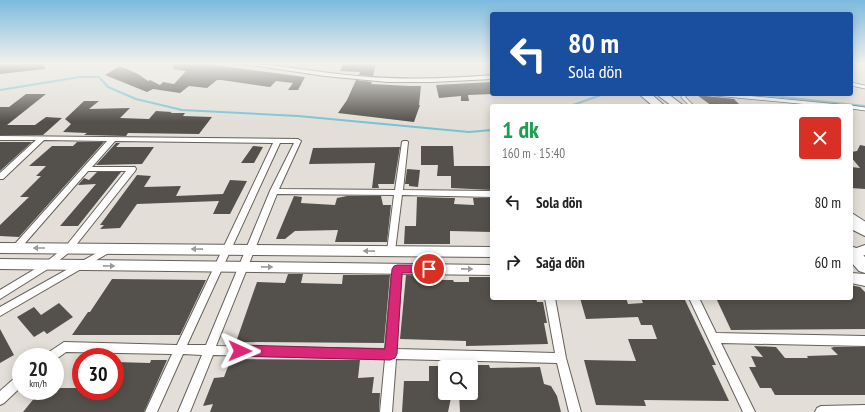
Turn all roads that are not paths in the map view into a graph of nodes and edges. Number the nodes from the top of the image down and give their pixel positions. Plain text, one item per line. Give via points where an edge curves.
1 (853, 84) edge
2 (865, 87) edge
3 (647, 96) edge
4 (664, 96) edge
5 (684, 96) edge
6 (735, 96) edge
7 (657, 104) edge
8 (676, 104) edge
9 (690, 104) edge
10 (818, 104) edge
11 (853, 107) edge
12 (865, 109) edge
13 (0, 138) edge
14 (43, 138) junction
15 (113, 139) junction
16 (278, 140) junction
17 (405, 142) dead end
18 (86, 169) junction
19 (0, 178) edge
20 (274, 190) junction
21 (398, 192) junction
22 (490, 194) edge
23 (853, 216) edge
24 (853, 223) edge
25 (865, 224) edge
26 (865, 231) edge
27 (0, 248) edge
28 (16, 248) junction
29 (70, 248) junction
30 (110, 248) junction
31 (226, 249) junction
32 (250, 250) junction
33 (391, 251) junction
34 (490, 252) edge
35 (855, 253) edge
36 (0, 264) edge
37 (48, 265) junction
38 (80, 266) junction
39 (218, 267) junction
40 (243, 267) junction
41 (865, 267) edge
42 (397, 269) junction
43 (490, 270) edge
44 (853, 278) edge
45 (865, 280) edge
46 (0, 294) edge
47 (550, 300) edge
48 (695, 300) edge
49 (0, 312) edge
50 (714, 338) junction
51 (865, 341) edge
52 (63, 348) edge
53 (181, 350) junction
54 (209, 350) junction
55 (390, 354) junction
56 (561, 358) junction
57 (12, 388) edge
58 (0, 398) edge
59 (152, 412) edge
60 (184, 412) edge
61 (386, 412) edge
62 (575, 412) edge
63 (749, 412) edge
64 (821, 412) edge
65 (865, 412) edge

1 - 2 lane
3 - 7 highway
4 - 8 highway
5 - 9 lane
6 - 10 lane
11 - 12 lane
13 - 14 street
14 - 15 street
14 - 19 street
15 - 16 street
15 - 18 street
16 - 20 street via 298,141
16 - 31 street
17 - 21 street
18 - 28 street
18 - 29 street via 132,169
20 - 21 street
20 - 32 street
21 - 22 street
21 - 33 street
23 - 25 lane
24 - 26 highway
27 - 28 main road
29 -> 28 main road
29 - 30 main road
29 - 37 street
31 -> 30 main road
30 - 38 street
31 - 32 main road
31 - 39 street
33 -> 32 main road
32 - 40 street
33 - 34 main road
35 - 41 highway
36 - 37 main road
37 - 38 main road
37 - 46 street
38 -> 39 main road
38 - 49 street
39 - 40 main road
39 - 53 street
40 -> 42 main road
40 - 54 street
42 -> 43 main road
42 - 55 street
44 - 45 main road
47 - 56 street
48 - 50 street
50 - 51 street
50 - 63 street
52 - 53 street
53 - 54 street
53 - 59 street
54 - 55 street
54 - 60 street
55 - 56 street
55 - 61 street
56 - 62 street
57 - 58 street
64 - 65 street

